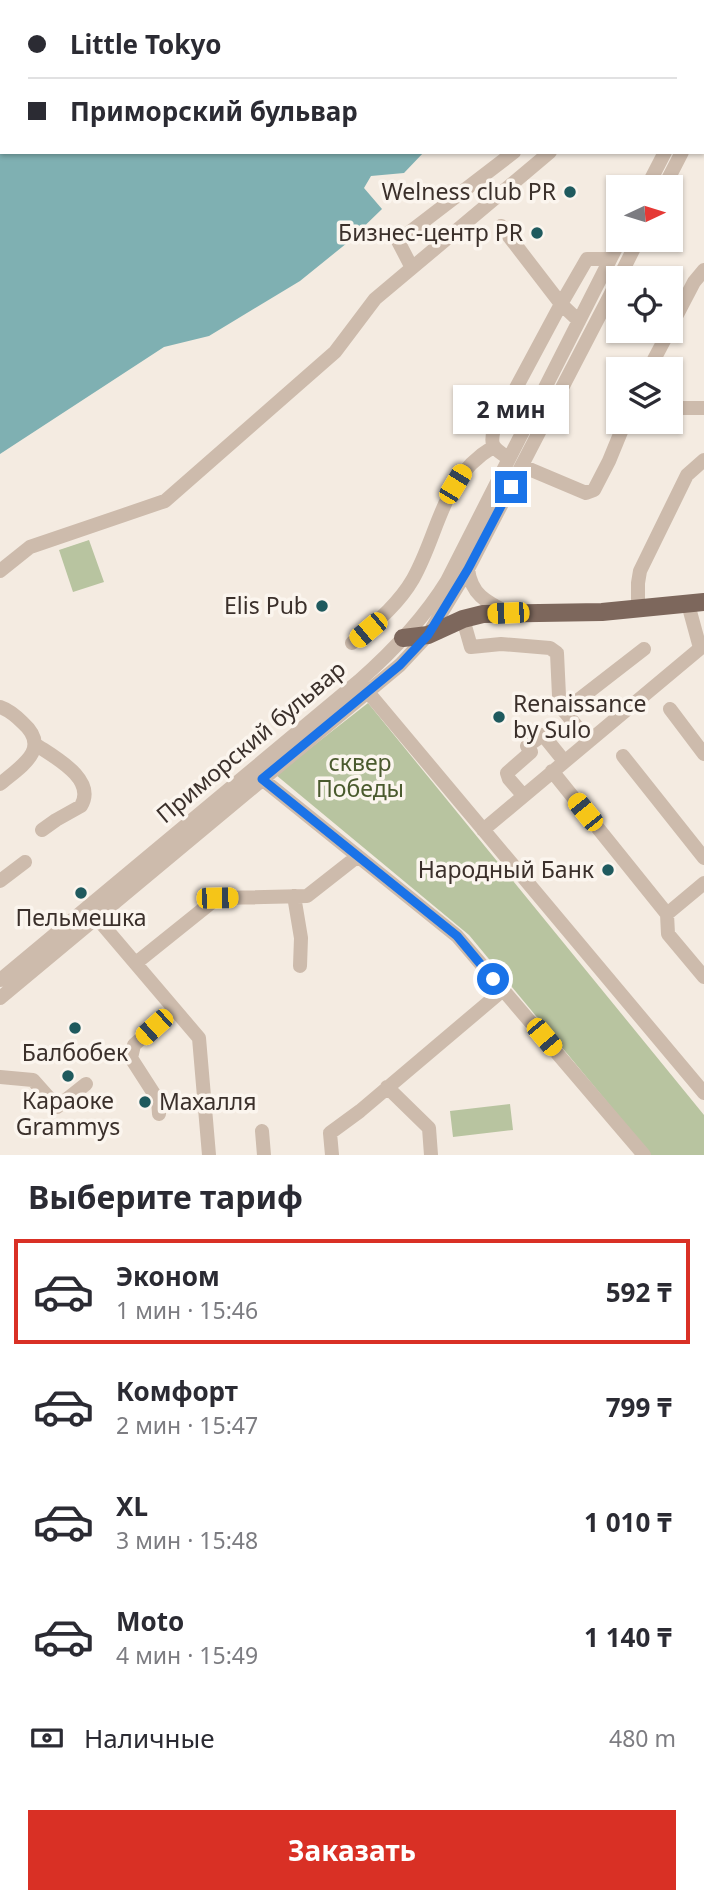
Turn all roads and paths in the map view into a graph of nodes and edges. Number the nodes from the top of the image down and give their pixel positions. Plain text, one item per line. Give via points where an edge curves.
1 (511, 154) edge
2 (664, 154) edge
3 (681, 154) edge
4 (545, 157) edge
5 (653, 175) edge
6 (670, 175) edge
7 (501, 226) dead end
8 (614, 252) edge
9 (610, 259) junction
10 (412, 268) junction
11 (704, 270) edge
12 (606, 300) edge
13 (561, 304) junction
14 (683, 304) edge
15 (579, 321) junction
16 (683, 408) edge
17 (704, 408) edge
18 (620, 434) edge
19 (493, 447) junction
20 (704, 460) edge
21 (515, 463) junction
22 (468, 569) junction
23 (0, 571) edge
24 (696, 603) edge
25 (638, 609) junction
26 (508, 613) junction
27 (463, 619) junction
28 (428, 635) junction
29 (404, 638) junction
30 (352, 643) dead end
31 (702, 646) edge
32 (644, 649) dead end
33 (363, 686) junction
34 (0, 707) edge
35 (670, 709) dead end
36 (564, 711) junction
37 (588, 740) junction
38 (35, 744) junction
39 (704, 754) edge
40 (623, 755) dead end
41 (564, 761) junction
42 (552, 771) junction
43 (257, 775) junction
44 (0, 784) edge
45 (523, 795) junction
46 (483, 830) junction
47 (42, 831) dead end
48 (358, 856) junction
49 (704, 858) edge
50 (25, 862) dead end
51 (0, 881) edge
52 (704, 883) edge
53 (294, 896) junction
54 (667, 914) junction
55 (96, 917) junction
56 (136, 963) junction
57 (300, 966) dead end
58 (704, 977) edge
59 (0, 979) edge
60 (503, 990) junction
61 (0, 998) edge
62 (174, 1009) junction
63 (0, 1077) edge
64 (86, 1084) dead end
65 (387, 1087) junction
66 (704, 1093) edge
67 (159, 1114) dead end
68 (262, 1131) dead end
69 (209, 1155) edge
70 (264, 1155) edge
71 (332, 1155) edge
72 (431, 1155) edge
73 (644, 1155) edge

1 - 10 street via 398,241
2 - 5 street
3 - 6 street
4 - 10 street
7 - 13 street
8 - 9 street, Приморский бульвар
9 - 13 street via 587,259
9 - 15 street, Приморский бульвар
10 - 23 street via 375,299 335,352 165,501 30,547
11 - 14 street
12 - 21 street
13 - 15 street
13 - 19 street via 494,429
15 - 21 street, Приморский бульвар
16 - 17 street
18 - 21 street via 594,490 586,493
19 - 21 street
19 - 30 street via 464,468 412,580 383,617
20 - 25 street via 687,475 640,571
21 - 22 street, Приморский бульвар
21 - 29 street, Приморский бульвар via 428,611
22 - 26 street via 476,593
22 - 28 street, Приморский бульвар
24 - 25 main road
24 - 31 street
25 - 26 main road
26 - 27 main road
27 - 28 main road
27 - 36 street via 471,647 501,644 550,648 556,653
28 - 29 main road
28 - 33 street, Приморский бульвар via 400,665
29 - 33 street, Приморский бульвар
31 - 37 street
32 - 36 street
33 - 43 street, Приморский бульвар
33 - 46 street
34 - 38 street via 25,724 34,734
35 - 39 street
36 - 37 street
37 - 41 street
38 - 44 street via 32,757
38 - 47 street via 72,772 86,793 80,806
40 - 49 street
41 - 42 street
41 - 45 street via 543,735 527,746 531,752 507,773
42 - 45 street
42 - 54 street
43 - 48 street
43 - 55 street, Приморский бульвар
43 - 59 street, Приморский бульвар
45 - 46 street
46 - 66 street
48 - 53 street via 307,896
48 - 60 street via 457,936
50 - 51 street
52 - 54 street
53 - 56 street via 217,898
53 - 57 street via 302,938
54 - 58 street via 668,934
55 - 56 street
55 - 61 street, Приморский бульвар
56 - 62 street
60 - 65 street
60 - 73 street
62 - 67 street via 134,1045 131,1059 158,1100
62 - 69 street via 199,1038
63 - 64 street via 33,1080 57,1107
65 - 71 street via 330,1133
65 - 72 street via 429,1128
68 - 70 street

